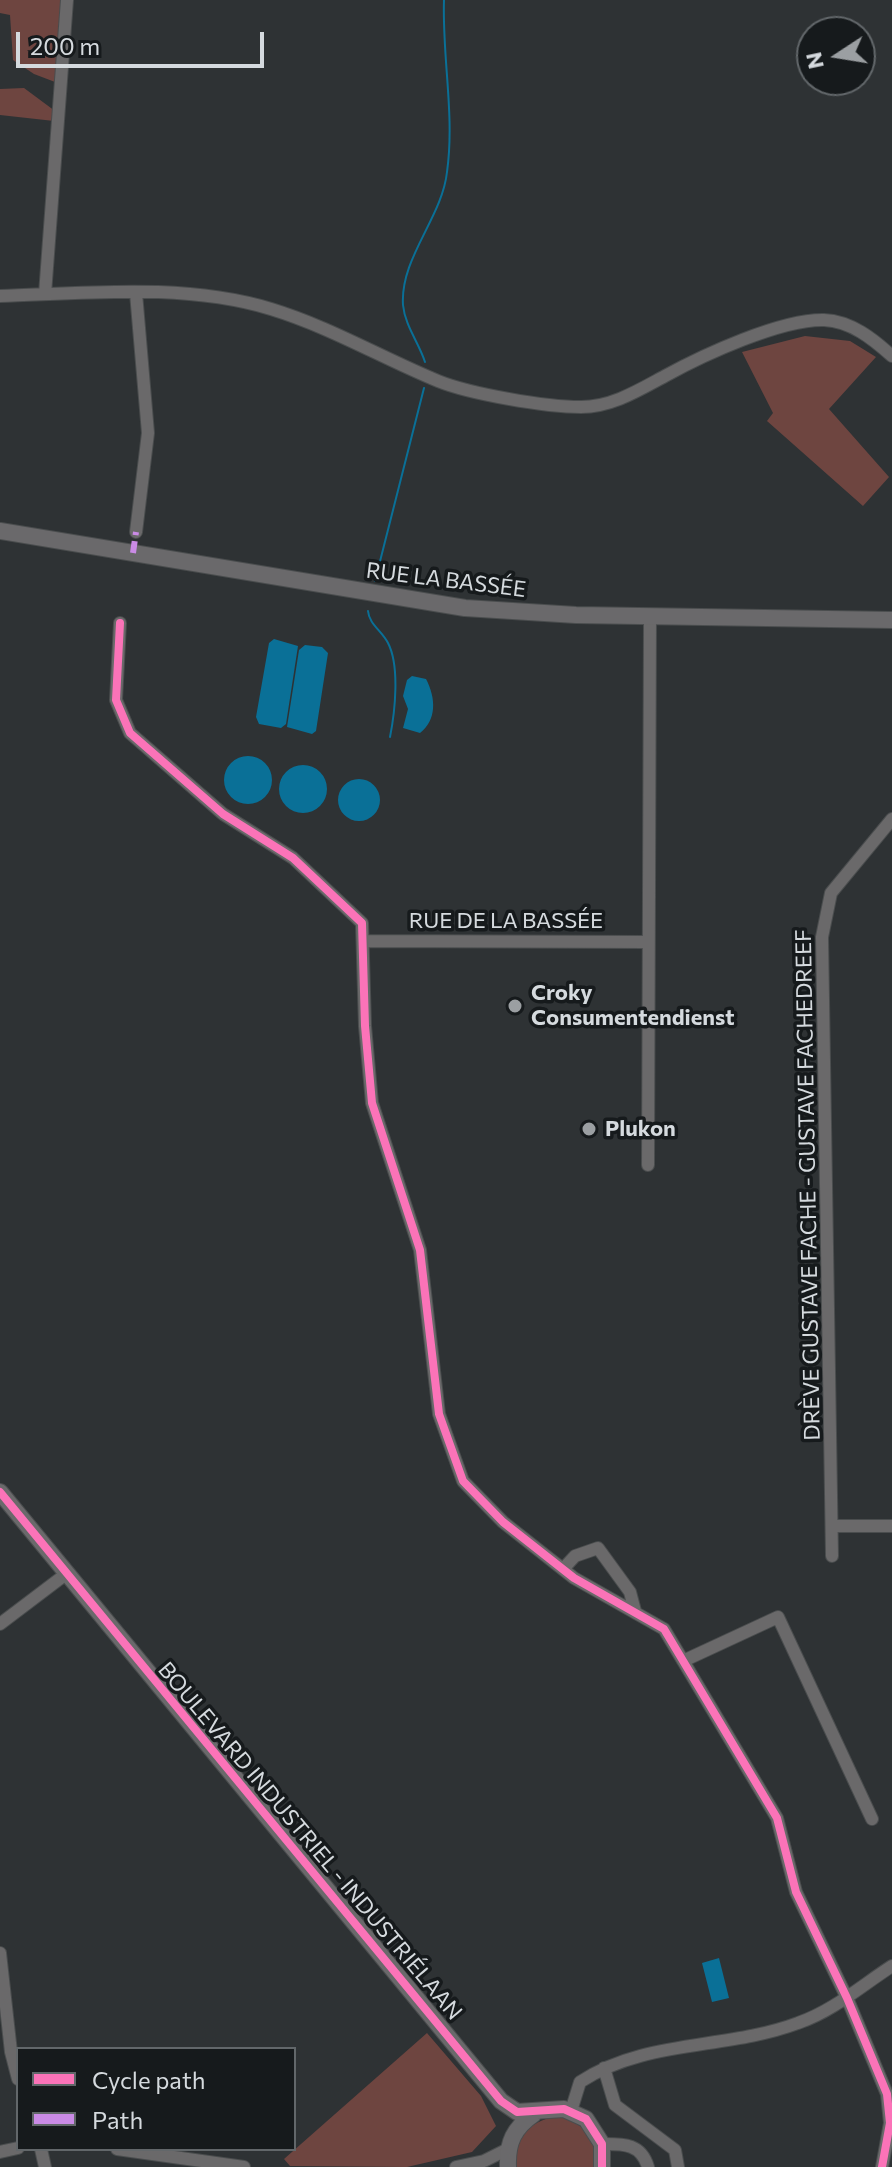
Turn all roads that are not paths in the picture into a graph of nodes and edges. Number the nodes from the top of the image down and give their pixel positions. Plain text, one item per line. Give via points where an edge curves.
1 (67, 0) edge
2 (136, 293) junction
3 (45, 294) junction
4 (0, 296) edge
5 (892, 356) edge
6 (0, 531) edge
7 (136, 532) dead end
8 (650, 616) junction
9 (892, 620) edge
10 (120, 623) dead end
11 (892, 819) edge
12 (365, 941) junction
13 (647, 942) junction
14 (648, 1165) dead end
15 (0, 1492) edge
16 (832, 1526) junction
17 (892, 1526) edge
18 (832, 1556) dead end
19 (563, 1569) junction
20 (66, 1574) junction
21 (635, 1611) junction
22 (0, 1624) edge
23 (683, 1661) junction
24 (865, 1813) dead end
25 (0, 1953) edge
26 (892, 1966) edge
27 (847, 1998) junction
28 (604, 2068) junction
29 (16, 2071) edge
30 (501, 2101) junction
31 (571, 2111) junction
32 (534, 2114) junction
33 (602, 2144) junction
34 (131, 2151) edge
35 (509, 2154) edge
36 (244, 2167) edge
37 (456, 2167) edge
38 (602, 2167) edge
39 (648, 2167) edge
40 (678, 2167) edge
41 (882, 2167) edge

1 - 3 street
2 - 3 street
2 - 5 street via 221,299 269,309 310,322 440,382 580,407 632,394 734,342 823,320 852,327
2 - 7 street via 148,433
3 - 4 street
6 - 8 main road, RUE LA BASSÉE via 465,608
8 - 9 main road, RUE LA BASSÉE
8 - 13 street
10 - 12 street via 116,700 130,733 223,814 293,858 362,923
11 - 16 street, DRÈVE GUSTAVE FACHE - GUSTAVE FACHEDREEF via 831,893 822,937
12 - 13 street, RUE DE LA BASSÉE
12 - 19 street via 371,1094 420,1250 432,1369 445,1434 473,1494
13 - 14 street
15 - 20 main road, BOULEVARD INDUSTRIEL - INDUSTRIÉLAAN
16 - 17 street
16 - 18 street, DRÈVE GUSTAVE FACHE - GUSTAVE FACHEDREEF
19 - 21 street
19 - 21 street via 575,1556 601,1549 630,1592
20 - 22 street
20 - 30 main road, BOULEVARD INDUSTRIEL - INDUSTRIÉLAAN
21 - 23 street via 664,1629
23 - 24 street via 778,1617
23 - 27 street via 777,1818 796,1892
25 - 29 street
26 - 27 street
27 - 28 street via 795,2025 623,2059
27 - 41 street via 887,2094 890,2123
28 - 31 street via 580,2082
28 - 40 street via 615,2105 675,2150
30 - 32 main road, BOULEVARD INDUSTRIEL - INDUSTRIÉLAAN via 517,2112
30 - 35 main road, BOULEVARD INDUSTRIEL - INDUSTRIÉLAAN
31 - 32 main road, BOULEVARD INDUSTRIEL - INDUSTRIÉLAAN via 555,2108
31 - 33 main road via 586,2119
32 - 35 main road
33 - 38 main road
33 - 39 street via 632,2145 645,2156
34 - 36 street
35 - 37 street

